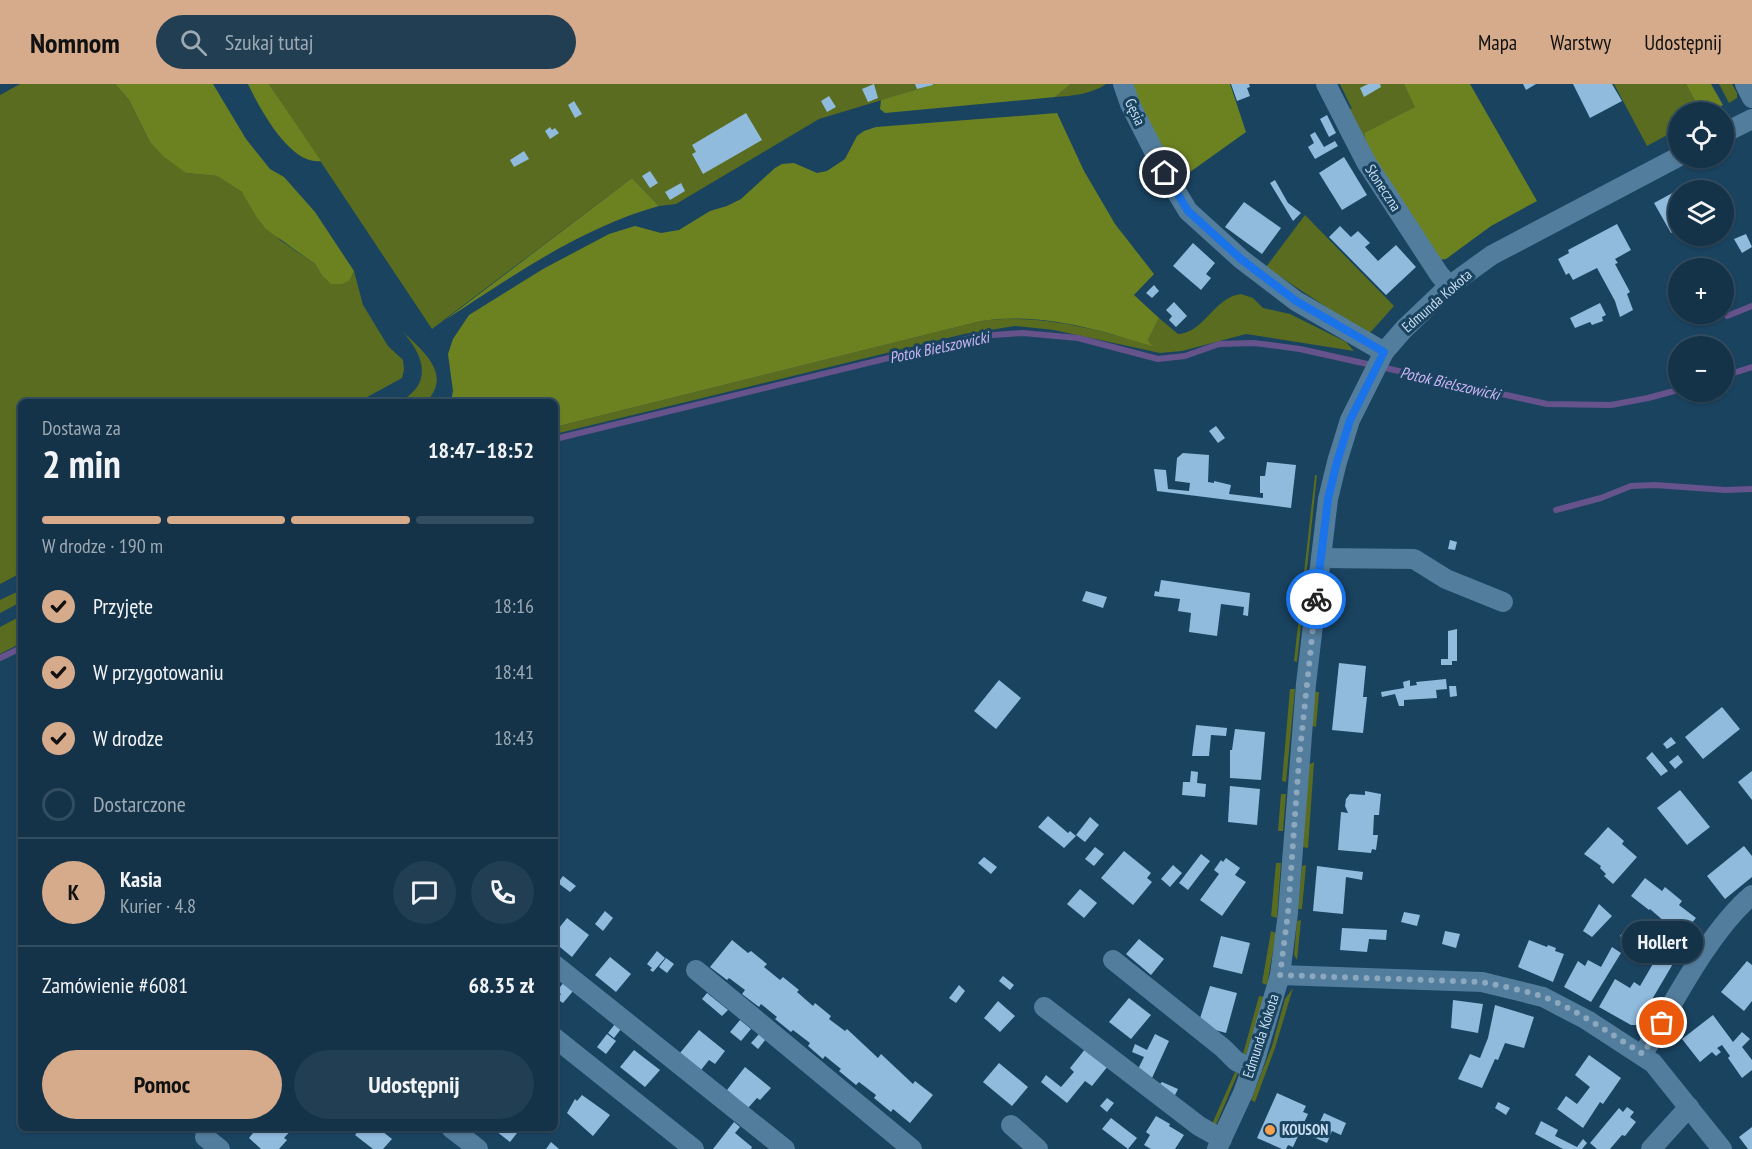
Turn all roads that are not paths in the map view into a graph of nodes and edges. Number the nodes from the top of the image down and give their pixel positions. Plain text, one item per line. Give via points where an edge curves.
1 (1123, 84) edge
2 (1326, 84) edge
3 (1745, 84) edge
4 (1752, 98) edge
5 (1752, 119) edge
6 (1734, 129) edge
7 (1668, 162) edge
8 (1449, 286) junction
9 (1383, 355) junction
10 (1321, 558) junction
11 (1503, 602) dead end
12 (1752, 895) edge
13 (1113, 960) dead end
14 (558, 967) edge
15 (696, 970) dead end
16 (1280, 975) junction
17 (1044, 1007) dead end
18 (558, 1040) edge
19 (1643, 1054) junction
20 (1252, 1069) junction
21 (1689, 1107) junction
22 (1011, 1125) dead end
23 (455, 1131) edge
24 (1219, 1144) edge
25 (478, 1149) edge
26 (694, 1149) edge
27 (785, 1149) edge
28 (912, 1149) edge
29 (1038, 1149) edge
30 (1651, 1149) edge
31 (1722, 1149) edge

1 - 9 street, Gęsia via 1165,173 1188,211 1296,301
2 - 8 street, Słoneczna via 1366,162
3 - 4 street
5 - 6 street
7 - 8 street, Edmunda Kokota via 1492,255
8 - 9 street, Edmunda Kokota
9 - 10 street, Edmunda Kokota via 1350,420 1337,462
10 - 11 street via 1414,560 1446,579
10 - 16 street, Edmunda Kokota
12 - 19 street via 1732,915 1700,960
13 - 20 street via 1236,1062
14 - 27 street
15 - 28 street
16 - 19 street via 1482,982 1513,988 1543,997
16 - 20 street, Edmunda Kokota
17 - 24 street
18 - 26 street
19 - 21 street
20 - 24 street, Edmunda Kokota
21 - 30 street
21 - 31 street
22 - 29 street
23 - 25 street

